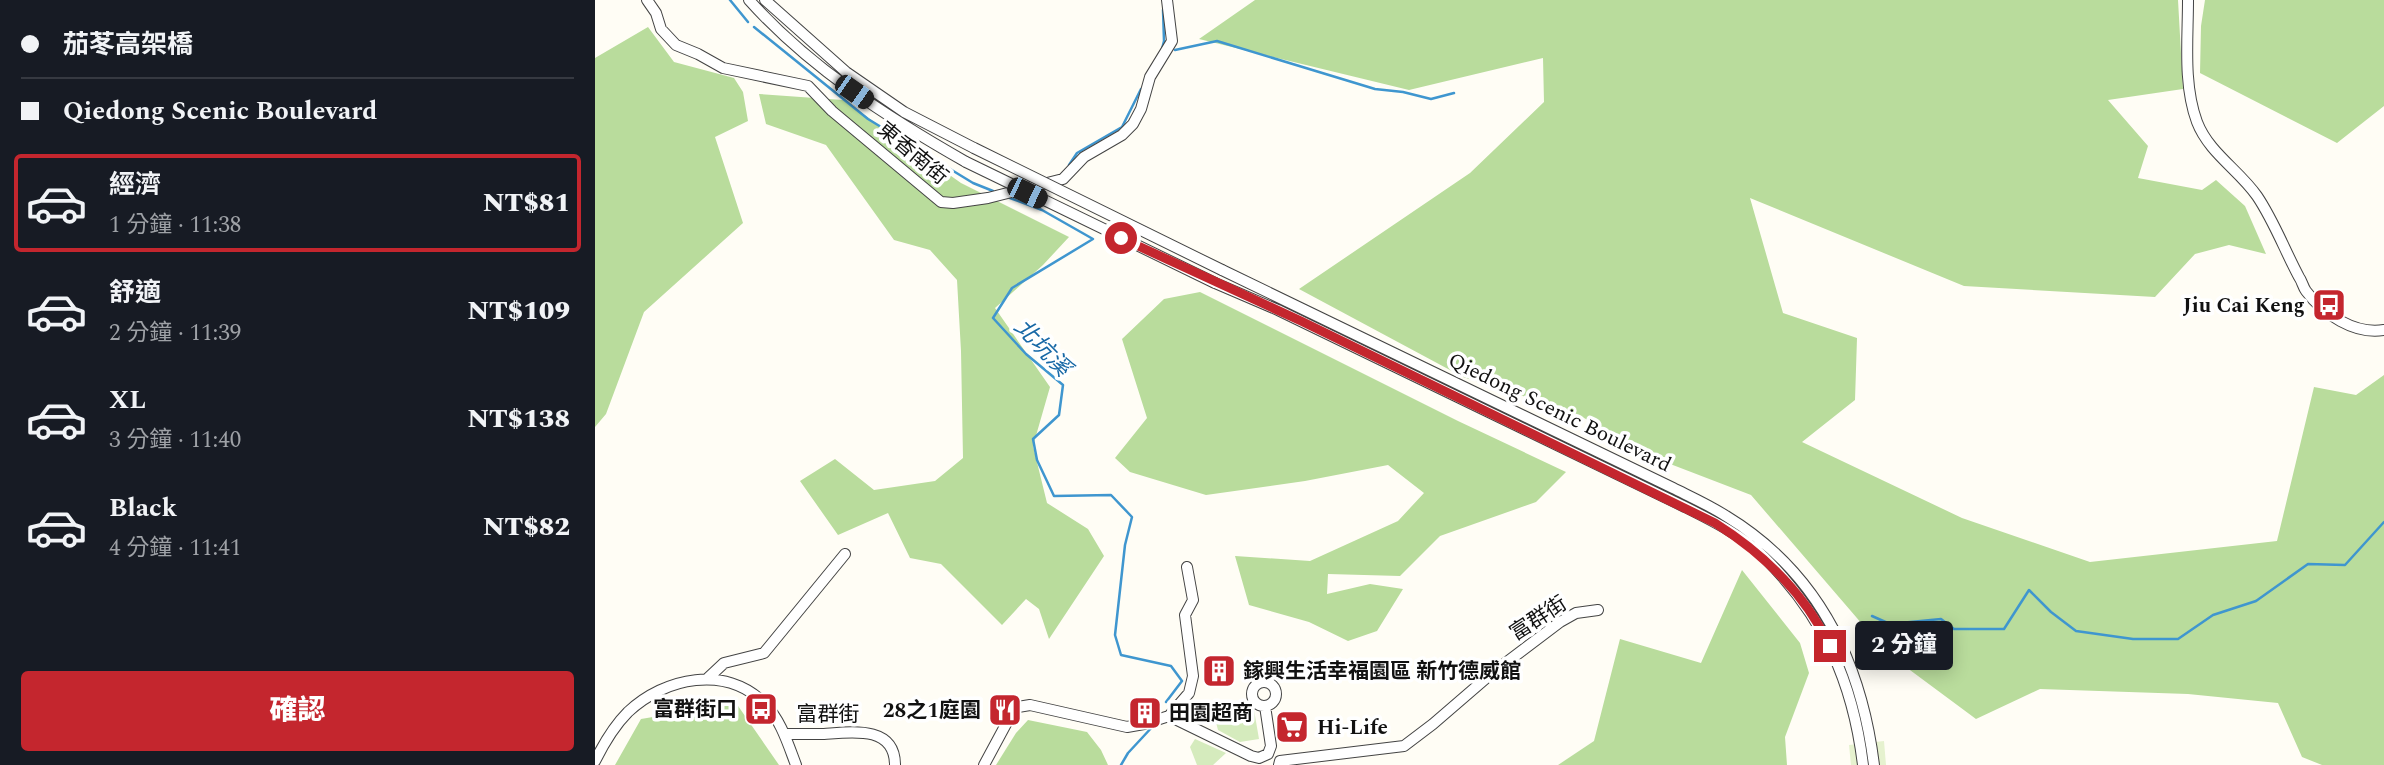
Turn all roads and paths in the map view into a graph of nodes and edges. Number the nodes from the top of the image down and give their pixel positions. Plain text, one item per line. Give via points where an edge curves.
1 (647, 0) edge
2 (749, 0) edge
3 (765, 0) edge
4 (1167, 0) edge
5 (2188, 0) edge
6 (2384, 330) edge
7 (845, 554) dead end
8 (1187, 567) dead end
9 (1598, 610) dead end
10 (1835, 644) junction
11 (708, 678) junction
12 (1265, 706) dead end
13 (1169, 716) junction
14 (784, 734) junction
15 (1263, 759) edge
16 (595, 761) edge
17 (1279, 763) edge
18 (796, 765) edge
19 (895, 765) edge
20 (984, 765) edge
21 (1863, 765) edge
22 (1874, 765) edge

1 - 4 street, 東香南街 via 661,29 676,46 723,68 808,86 941,202 953,203 1063,179 1084,157 1122,135 1141,109 1154,68 1172,41
2 - 10 street, Qiedong Scenic Boulevard, bridge via 832,77 966,162 1715,523 1763,557
3 - 10 street, Qiedong Scenic Boulevard, bridge via 846,72 904,112 1727,516 1798,577 1814,596
5 - 6 street via 2190,94 2204,136 2257,195 2306,291 2337,319 2368,331
7 - 11 street via 764,653 724,663
8 - 13 street via 1193,600 1185,615 1193,676 1189,693
9 - 17 street, 富群街 via 1576,613 1560,622 1404,746
10 - 21 street via 1859,730
10 - 22 street via 1861,695
11 - 14 street via 754,694
11 - 16 street via 659,691 629,711
12 - 15 street via 1271,746
13 - 15 street, 富群街
13 - 20 street via 1127,727 1024,705 1012,713
14 - 18 street
14 - 19 street, 富群街 via 870,733 888,743
15 - 17 street, 富群街

